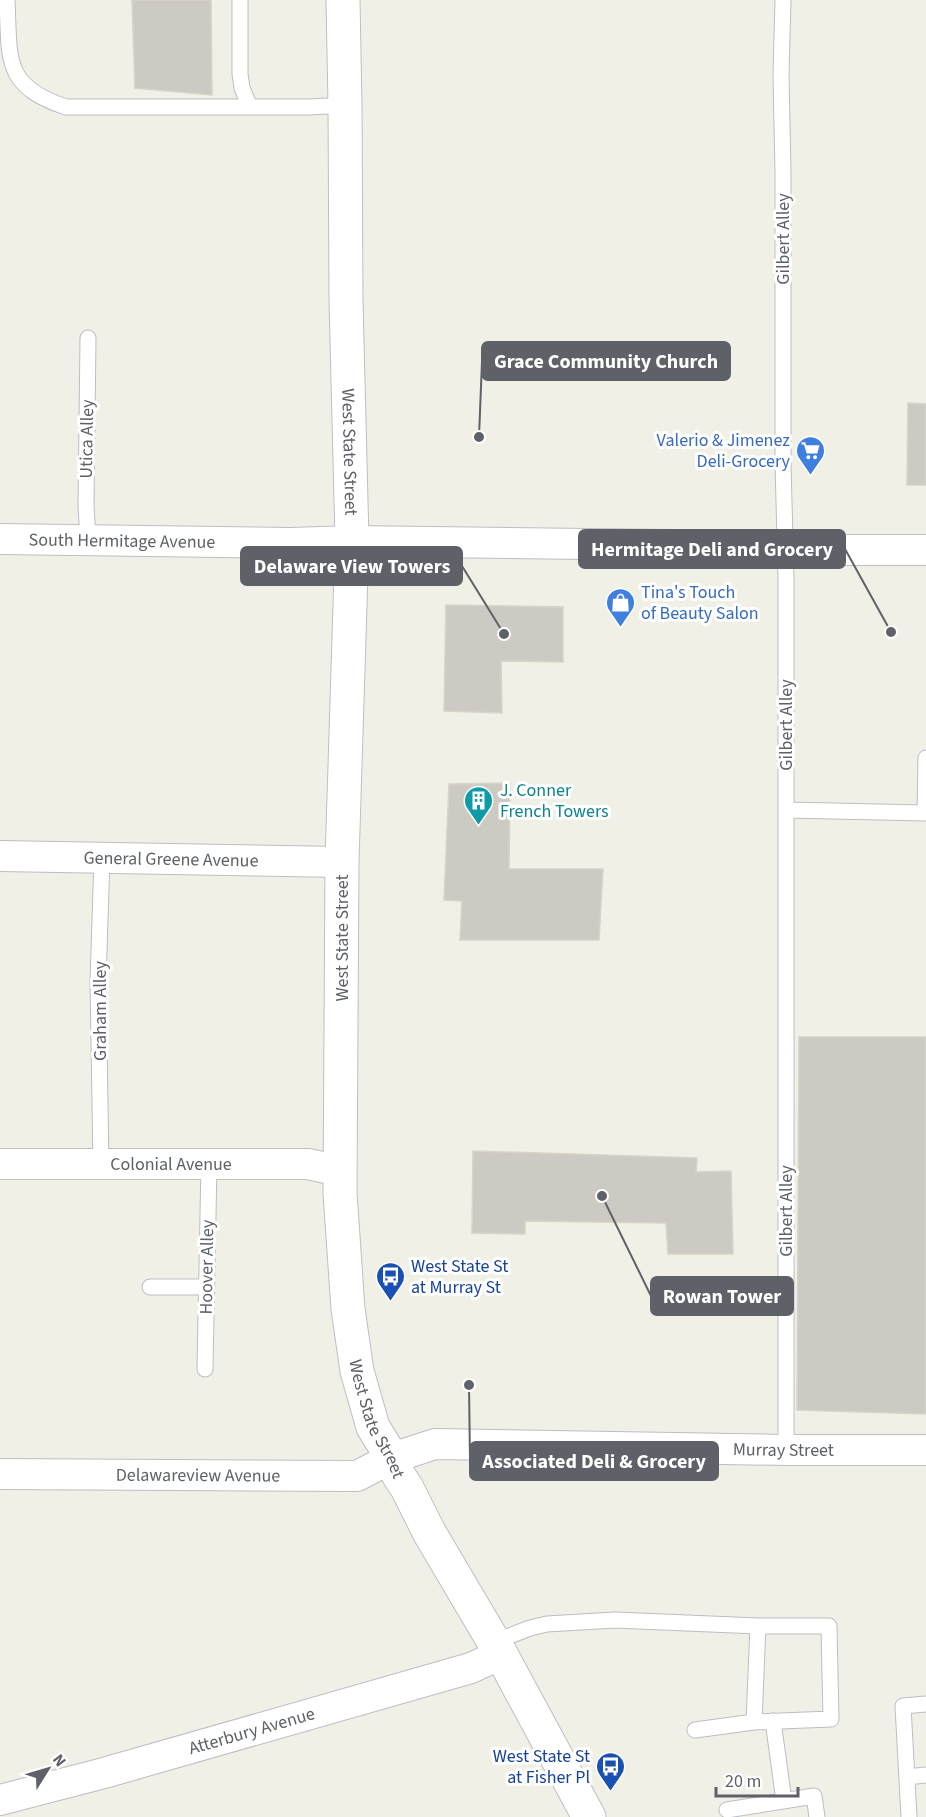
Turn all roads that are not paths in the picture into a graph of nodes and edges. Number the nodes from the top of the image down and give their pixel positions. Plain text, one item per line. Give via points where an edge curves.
1 (7, 0) edge
2 (240, 0) edge
3 (343, 0) edge
4 (783, 0) edge
5 (345, 105) junction
6 (250, 106) junction
7 (88, 338) dead end
8 (0, 539) edge
9 (88, 540) junction
10 (352, 541) junction
11 (785, 550) junction
12 (926, 550) edge
13 (926, 758) edge
14 (786, 810) junction
15 (926, 813) edge
16 (0, 856) edge
17 (102, 858) junction
18 (342, 862) junction
19 (0, 1164) edge
20 (101, 1164) junction
21 (209, 1164) junction
22 (340, 1171) junction
23 (150, 1287) dead end
24 (207, 1287) junction
25 (205, 1369) dead end
26 (786, 1450) junction
27 (926, 1450) edge
28 (392, 1458) junction
29 (0, 1474) edge
30 (758, 1626) junction
31 (497, 1648) junction
32 (926, 1704) edge
33 (773, 1721) junction
34 (754, 1722) junction
35 (695, 1730) dead end
36 (926, 1775) edge
37 (907, 1777) junction
38 (0, 1800) edge
39 (784, 1801) junction
40 (727, 1810) dead end
41 (589, 1817) edge
42 (818, 1817) edge
43 (909, 1817) edge

1 - 6 lane via 11,63 19,78 50,101 66,107
2 - 6 lane via 240,74
3 - 5 street, West State Street
4 - 11 lane, Gilbert Alley
5 - 6 lane
5 - 10 street, West State Street
7 - 9 lane, Utica Alley
8 - 9 street, South Hermitage Avenue
9 - 10 street, South Hermitage Avenue
10 - 11 street, South Hermitage Avenue
10 - 18 street, West State Street
11 - 12 street, South Hermitage Avenue
11 - 14 lane, Gilbert Alley
13 - 15 lane
14 - 15 lane
14 - 26 lane, Gilbert Alley
16 - 17 street, General Greene Avenue
17 - 18 street, General Greene Avenue
17 - 20 lane, Graham Alley via 98,982
18 - 22 street, West State Street
19 - 20 street, Colonial Avenue
20 - 21 street, Colonial Avenue
21 - 22 street, Colonial Avenue via 308,1164
21 - 24 lane, Hoover Alley
22 - 28 street, West State Street via 348,1309 357,1371 373,1427
23 - 24 lane
24 - 25 lane, Hoover Alley
26 - 27 street, Murray Street
26 - 28 street, Murray Street via 435,1444
28 - 29 street, Delawareview Avenue via 357,1476
28 - 31 street, West State Street via 429,1532
30 - 31 lane via 615,1620 547,1624 530,1628
30 - 33 lane via 829,1626 831,1719
30 - 34 lane
31 - 38 street, Atterbury Avenue via 471,1668
31 - 41 street, West State Street
32 - 37 lane via 903,1706
33 - 34 lane
33 - 39 lane
34 - 35 lane
36 - 37 lane
37 - 43 lane
39 - 40 lane
39 - 42 lane via 814,1796

